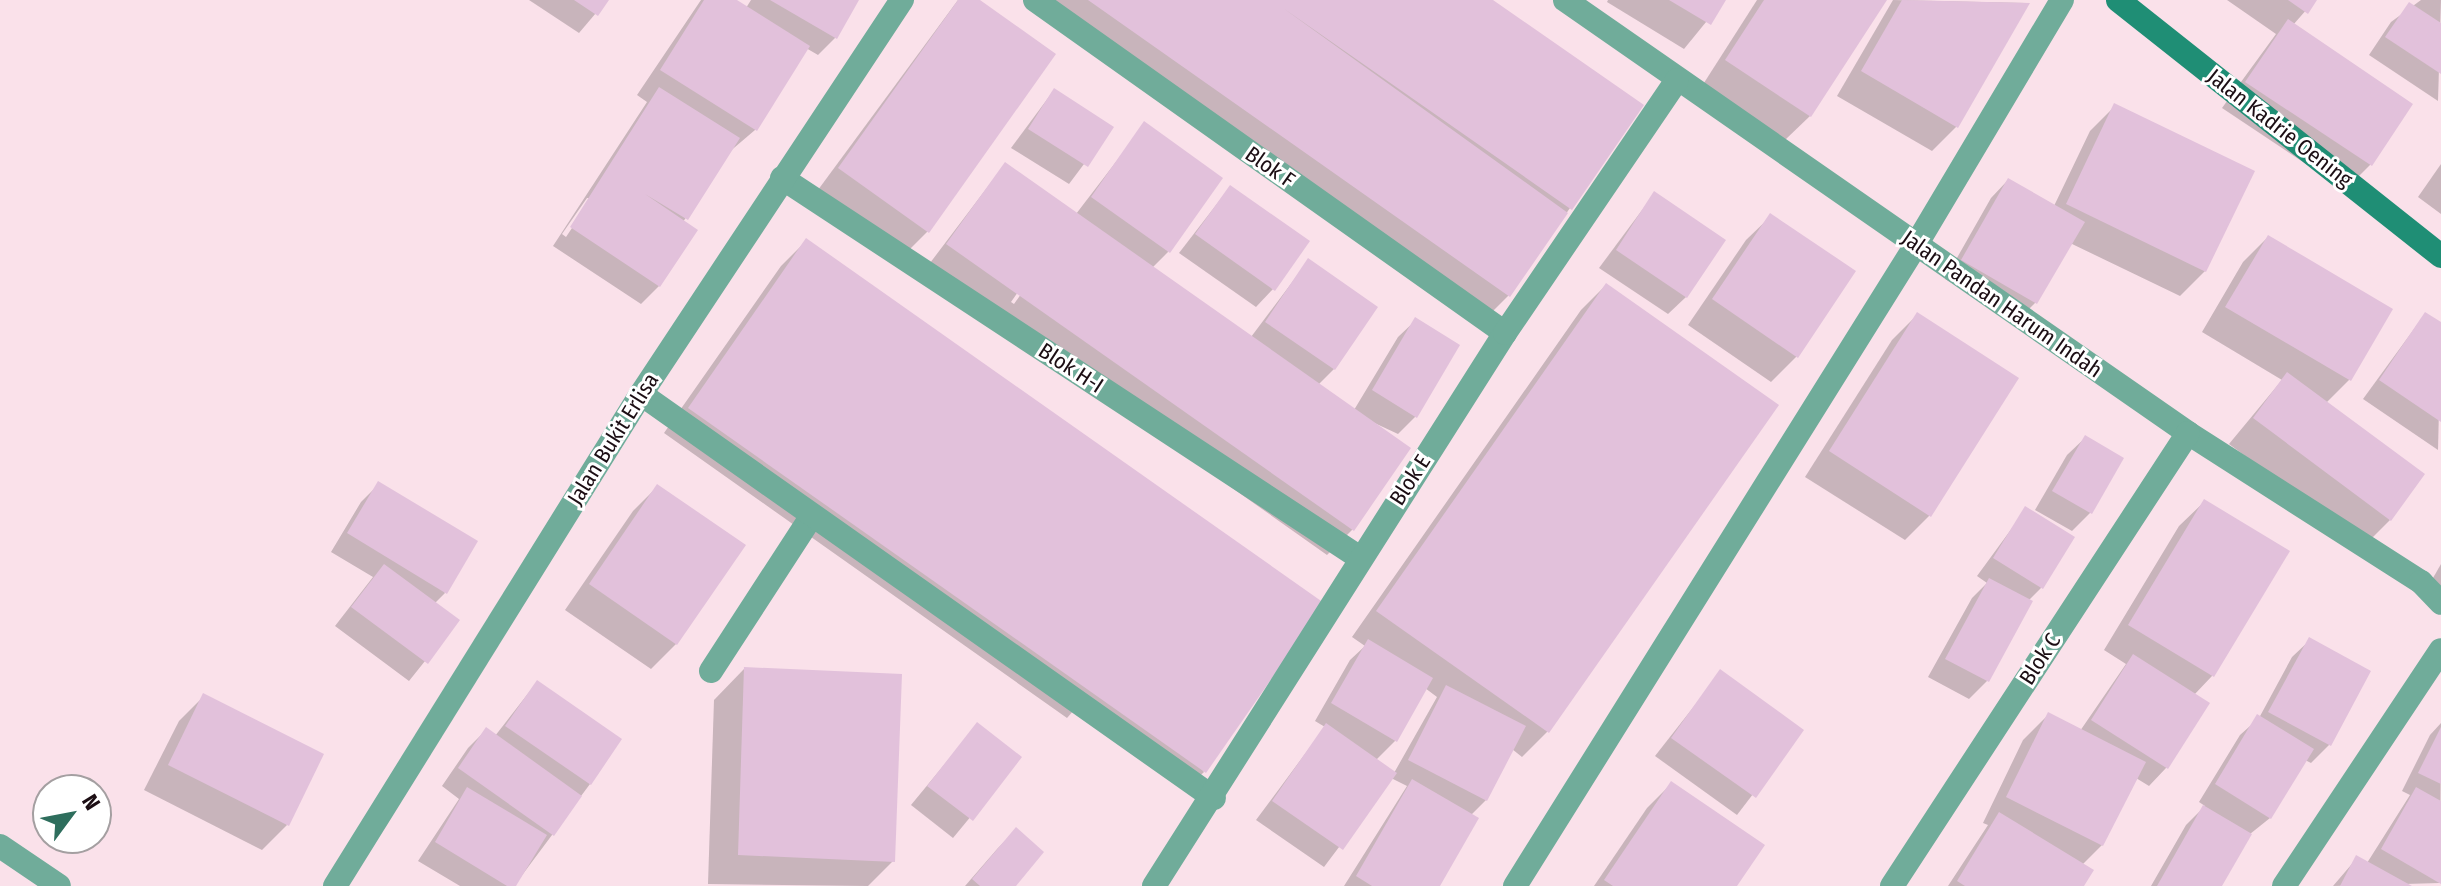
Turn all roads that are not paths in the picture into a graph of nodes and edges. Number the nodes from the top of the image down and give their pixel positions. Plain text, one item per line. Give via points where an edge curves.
1 (902, 0) edge
2 (1035, 0) edge
3 (1565, 0) edge
4 (2062, 0) edge
5 (2118, 0) edge
6 (1677, 80) junction
7 (782, 178) junction
8 (1916, 245) junction
9 (2441, 256) edge
10 (1505, 333) junction
11 (641, 394) junction
12 (2188, 433) junction
13 (811, 517) junction
14 (1360, 558) junction
15 (2441, 603) edge
16 (2441, 650) edge
17 (711, 671) dead end
18 (1214, 798) junction
19 (4, 853) edge
20 (59, 886) edge
21 (335, 886) edge
22 (1154, 886) edge
23 (1515, 886) edge
24 (1892, 886) edge
25 (2284, 886) edge

1 - 7 street, Jalan Bukit Erlisa
2 - 10 street, Blok F
3 - 6 street, Jalan Pandan Harum Indah
4 - 8 street
5 - 9 main road, Jalan Kadrie Oening
6 - 8 street, Jalan Pandan Harum Indah
6 - 10 street, Blok E
7 - 11 street, Jalan Bukit Erlisa
7 - 14 street, Blok H-I
8 - 12 street, Jalan Pandan Harum Indah
8 - 23 street
10 - 14 street, Blok E
11 - 13 street
11 - 21 street, Jalan Bukit Erlisa
12 - 15 street, Jalan Pandan Harum Indah via 2421,582
12 - 24 street, Blok C
13 - 17 street
13 - 18 street
14 - 18 street, Blok E
16 - 25 street
18 - 22 street, Blok E
19 - 20 street

